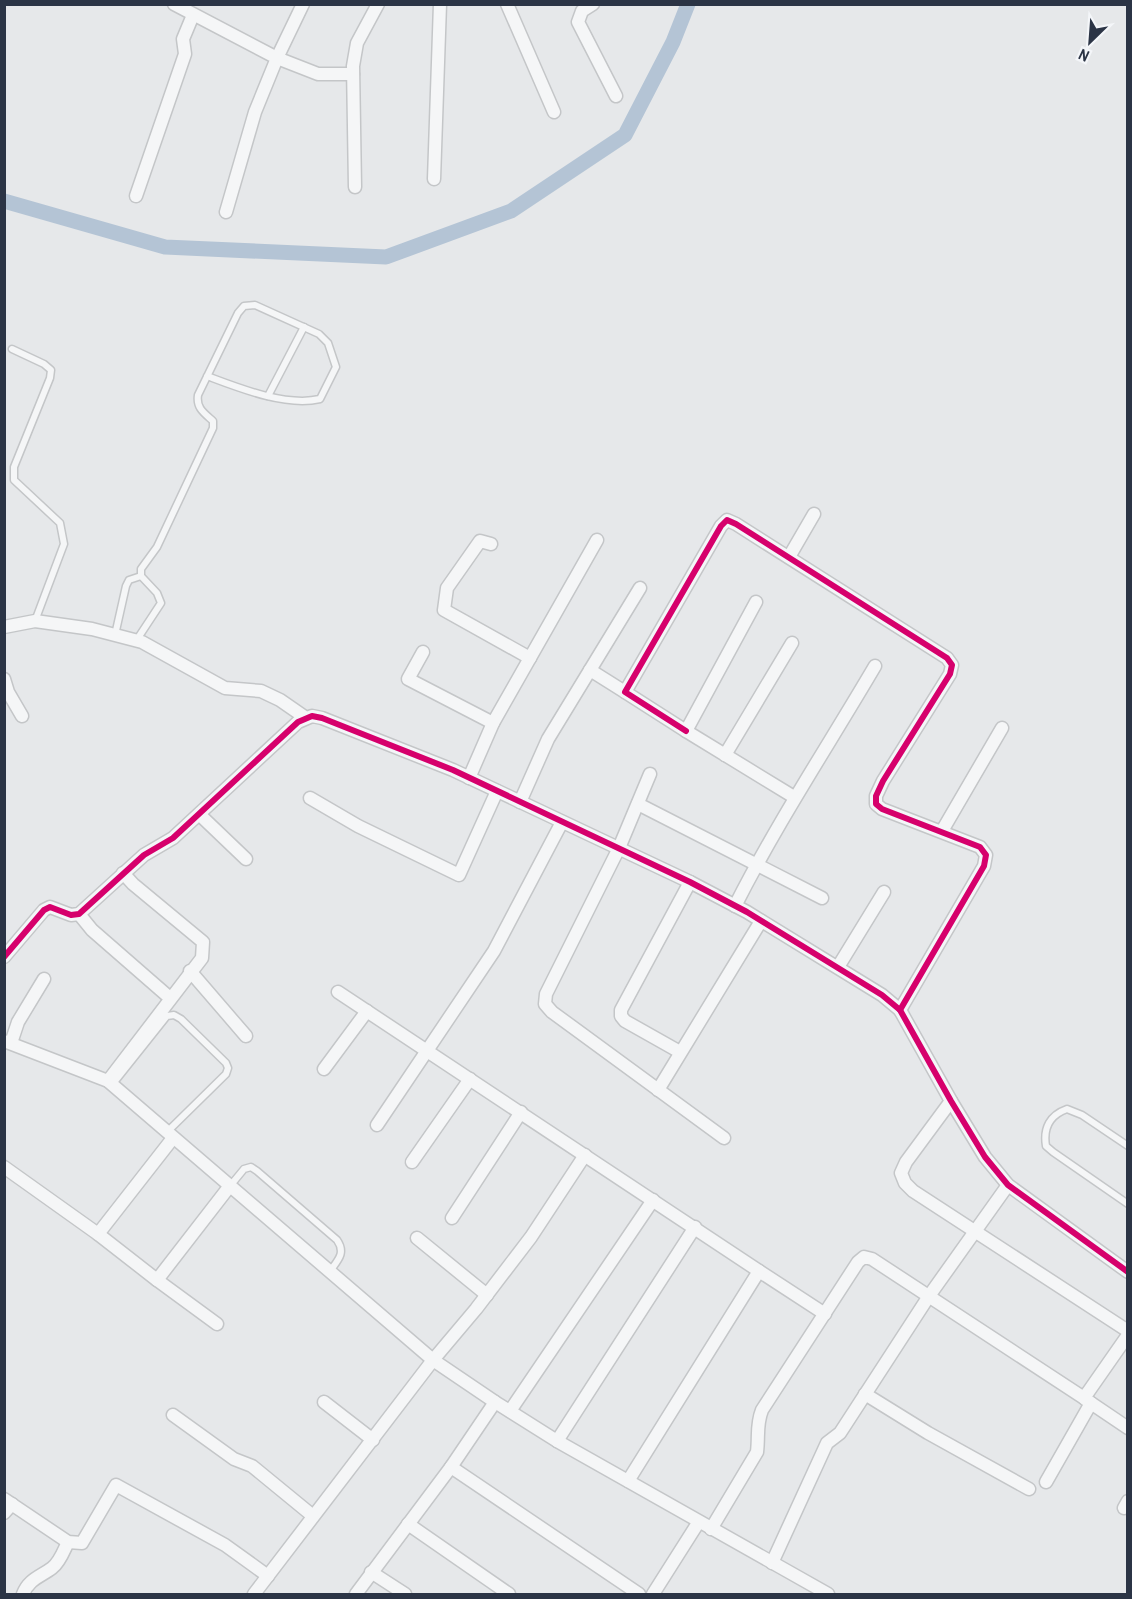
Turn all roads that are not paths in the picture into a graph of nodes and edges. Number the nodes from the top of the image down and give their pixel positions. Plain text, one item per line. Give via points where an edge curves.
1 (174, 4) edge
2 (303, 4) edge
3 (378, 4) edge
4 (440, 4) edge
5 (507, 4) edge
6 (593, 4) edge
7 (193, 15) junction
8 (277, 58) junction
9 (353, 74) junction
10 (616, 96) dead end
11 (554, 112) dead end
12 (434, 179) dead end
13 (355, 187) dead end
14 (136, 196) dead end
15 (226, 212) dead end
16 (304, 327) junction
17 (12, 348) dead end
18 (207, 376) junction
19 (268, 396) junction
20 (814, 514) dead end
21 (597, 540) dead end
22 (490, 544) dead end
23 (789, 557) junction
24 (141, 576) junction
25 (640, 588) dead end
26 (756, 602) dead end
27 (36, 621) junction
28 (4, 627) edge
29 (115, 635) junction
30 (135, 641) junction
31 (792, 643) dead end
32 (423, 652) dead end
33 (530, 658) junction
34 (875, 666) dead end
35 (590, 670) junction
36 (4, 679) edge
37 (625, 692) junction
38 (22, 717) dead end
39 (306, 718) junction
40 (493, 723) junction
41 (1002, 728) dead end
42 (686, 731) junction
43 (725, 755) junction
44 (650, 774) dead end
45 (469, 778) junction
46 (497, 791) junction
47 (795, 797) junction
48 (310, 798) dead end
49 (520, 802) junction
50 (638, 804) junction
51 (200, 815) junction
52 (562, 822) junction
53 (942, 831) junction
54 (619, 848) junction
55 (246, 859) dead end
56 (756, 863) junction
57 (123, 873) junction
58 (690, 882) junction
59 (884, 892) dead end
60 (822, 898) dead end
61 (735, 906) junction
62 (79, 914) junction
63 (760, 921) junction
64 (4, 957) edge
65 (838, 967) junction
66 (190, 971) junction
67 (44, 979) dead end
68 (338, 992) dead end
69 (170, 998) junction
70 (900, 1010) junction
71 (367, 1011) junction
72 (246, 1036) dead end
73 (8, 1042) edge
74 (427, 1050) junction
75 (680, 1052) junction
76 (324, 1069) dead end
77 (470, 1079) junction
78 (110, 1083) junction
79 (658, 1090) junction
80 (951, 1101) junction
81 (521, 1112) junction
82 (377, 1125) dead end
83 (170, 1135) junction
84 (724, 1138) dead end
85 (1128, 1146) edge
86 (585, 1155) junction
87 (412, 1162) dead end
88 (4, 1167) edge
89 (1008, 1185) junction
90 (229, 1187) junction
91 (653, 1200) junction
92 (1128, 1204) edge
93 (452, 1218) dead end
94 (694, 1227) junction
95 (975, 1230) junction
96 (98, 1234) junction
97 (417, 1238) dead end
98 (330, 1271) junction
99 (759, 1271) junction
100 (1128, 1272) edge
101 (157, 1280) junction
102 (487, 1295) junction
103 (929, 1296) junction
104 (825, 1314) junction
105 (217, 1324) dead end
106 (1128, 1333) edge
107 (434, 1360) junction
108 (866, 1394) junction
109 (1087, 1400) junction
110 (324, 1402) dead end
111 (495, 1402) junction
112 (510, 1411) junction
113 (173, 1415) dead end
114 (1128, 1428) edge
115 (374, 1440) junction
116 (557, 1441) junction
117 (451, 1467) junction
118 (628, 1481) junction
119 (1046, 1482) dead end
120 (1029, 1489) dead end
121 (7, 1505) edge
122 (313, 1516) junction
123 (698, 1522) junction
124 (408, 1524) junction
125 (711, 1529) junction
126 (68, 1542) junction
127 (772, 1563) junction
128 (371, 1572) junction
129 (268, 1576) junction
130 (23, 1594) edge
131 (254, 1594) edge
132 (356, 1594) edge
133 (405, 1594) edge
134 (509, 1594) edge
135 (639, 1594) edge
136 (653, 1594) edge
137 (828, 1594) edge

1 - 7 street
2 - 8 street
3 - 9 street via 357,43
4 - 12 street
5 - 11 street
6 - 10 street via 582,11 578,22
7 - 8 street
7 - 14 street via 183,39 185,54
8 - 9 street via 318,74
8 - 15 street via 255,112
9 - 13 street
16 - 18 lane via 255,305 244,306
16 - 19 lane
16 - 19 lane via 328,343 336,368 329,383 320,399 308,402
17 - 27 lane via 51,370 14,467 14,480 60,523 64,544
18 - 19 lane
18 - 24 lane via 197,402 213,421 213,429 157,547 141,569
20 - 23 street
21 - 33 street
22 - 33 street via 480,541 447,588 444,610
23 - 37 street via 727,520
23 - 53 street via 947,658 952,665 876,796 876,804 882,809
24 - 29 lane via 129,580 126,586
24 - 30 lane via 161,603
25 - 35 street
26 - 42 street
27 - 28 street
27 - 29 street
29 - 30 street
30 - 39 street via 225,688 261,691
31 - 43 street
32 - 40 street via 408,679
33 - 40 street
34 - 47 street
35 - 37 street
35 - 49 street via 548,739
36 - 38 street
37 - 42 street
39 - 45 street via 322,718
39 - 51 street
40 - 45 street
41 - 53 street
42 - 43 street
43 - 47 street
44 - 50 street
45 - 46 street
46 - 48 street via 459,875
46 - 49 street
47 - 56 street
49 - 52 street
50 - 54 street
50 - 56 street
51 - 55 street
51 - 57 street
52 - 54 street
52 - 74 street via 494,951
53 - 70 street via 980,847 986,855 984,866
54 - 58 street
54 - 79 street via 546,994 545,1004
56 - 60 street
56 - 61 street
57 - 62 street
57 - 66 street via 203,942 201,958
58 - 61 street
58 - 75 street via 621,1010 625,1021
59 - 65 street
61 - 63 street
62 - 64 street via 50,907 44,910
62 - 69 street
63 - 65 street
63 - 75 street
65 - 70 street
66 - 69 street
66 - 72 street
67 - 73 street
68 - 71 street
69 - 78 street
70 - 80 street
71 - 74 street
71 - 76 street
73 - 78 street
74 - 77 street
74 - 82 street
75 - 79 street
77 - 81 street
77 - 87 street
78 - 83 street
78 - 83 lane via 167,1016 181,1019 228,1068
79 - 84 street
80 - 89 street via 985,1157
80 - 95 street via 901,1173 913,1191
81 - 86 street
81 - 93 street
83 - 90 street
83 - 96 street
85 - 92 lane via 1067,1109 1053,1116 1045,1131 1046,1146
86 - 91 street
86 - 102 street
88 - 96 street
89 - 95 street
89 - 100 street
90 - 98 street
90 - 98 lane via 243,1168 257,1171 337,1240 342,1253
90 - 101 street
91 - 94 street
91 - 112 street
94 - 99 street
94 - 116 street
95 - 103 street
95 - 106 street
96 - 101 street
97 - 102 street
98 - 107 street
99 - 104 street
99 - 118 street
101 - 105 street
102 - 107 street
103 - 104 street via 864,1257
103 - 108 street
103 - 109 street
104 - 125 street via 762,1410 757,1423 757,1452
106 - 109 street
107 - 111 street
107 - 115 street
108 - 120 street
108 - 127 street via 840,1433 827,1443
109 - 114 street
109 - 119 street
110 - 115 street
111 - 112 street
111 - 117 street
112 - 116 street
113 - 122 street via 234,1460 252,1466
115 - 122 street
116 - 118 street
117 - 124 street
117 - 135 street
118 - 123 street
121 - 126 street
122 - 129 street
123 - 125 street
123 - 136 street
124 - 128 street
124 - 134 street
125 - 127 street
126 - 129 street via 82,1543 116,1485 225,1545
126 - 130 street via 52,1568 33,1579
127 - 137 street
128 - 132 street
128 - 133 street
129 - 131 street

